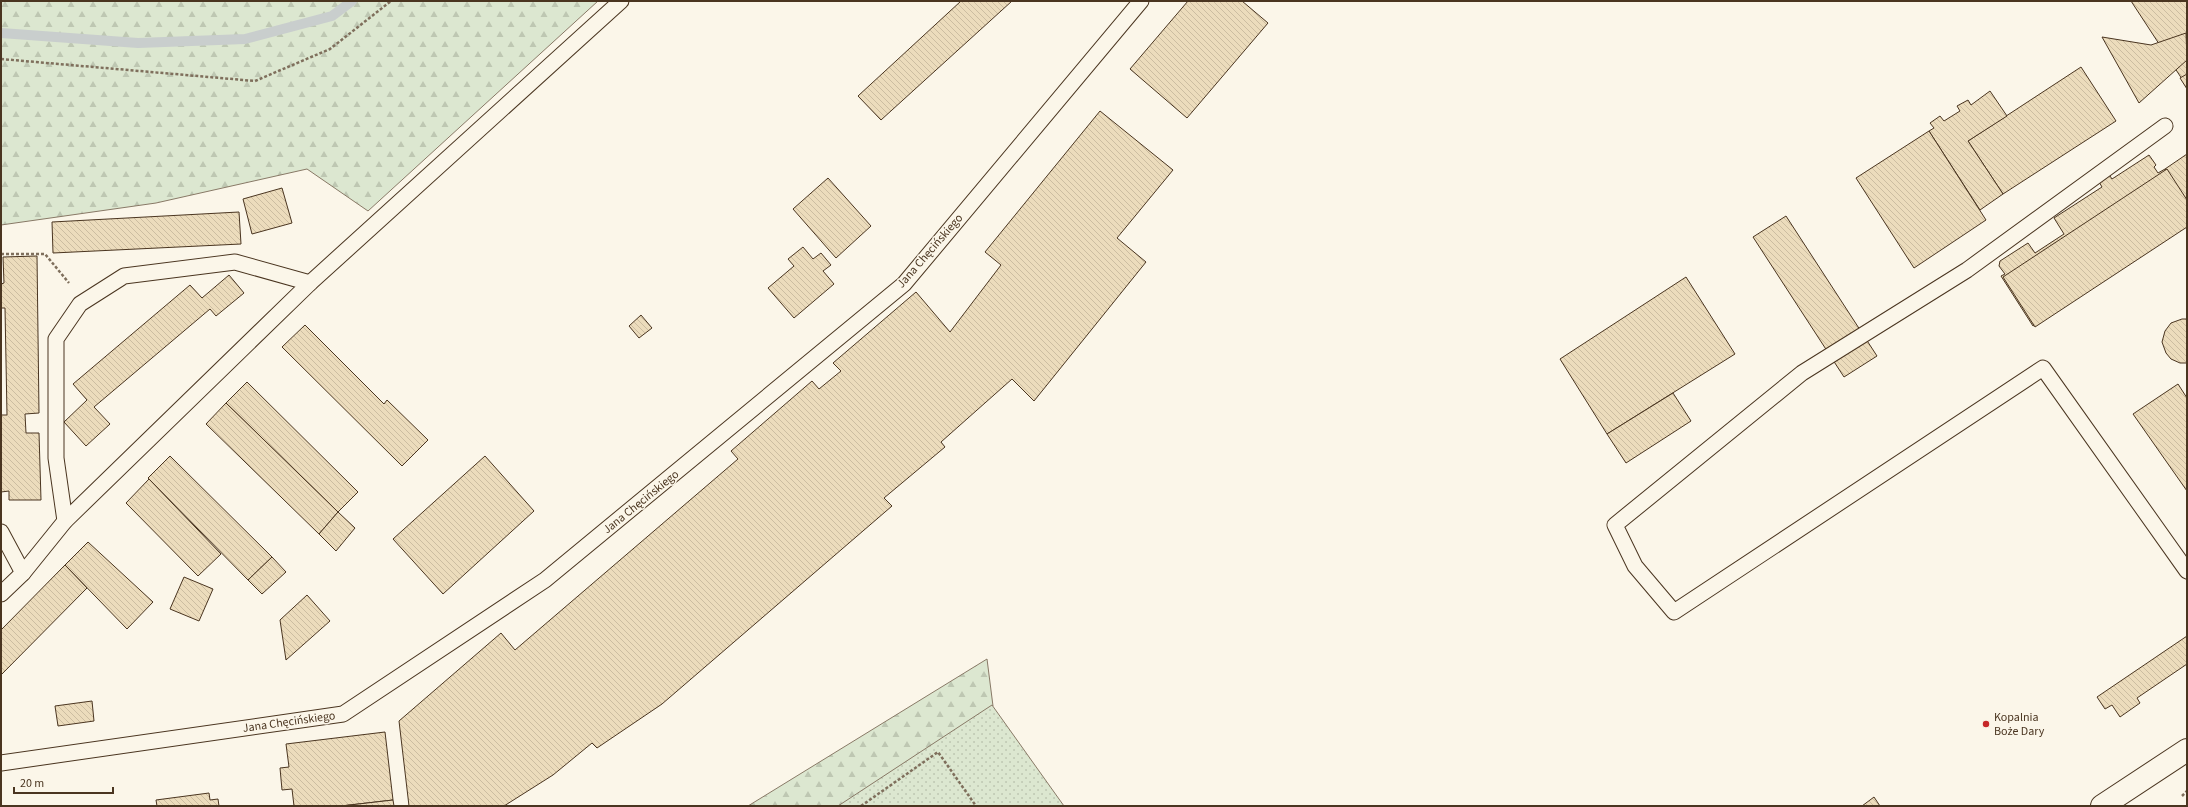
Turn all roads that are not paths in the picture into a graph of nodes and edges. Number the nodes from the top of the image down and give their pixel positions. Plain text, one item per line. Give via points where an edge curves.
1 (621, 1) edge
2 (1141, 1) edge
3 (2165, 126) dead end
4 (310, 283) junction
5 (65, 521) junction
6 (1, 532) edge
7 (2187, 571) edge
8 (23, 573) junction
9 (1, 594) edge
10 (2187, 750) edge
11 (1, 763) edge
12 (2102, 806) edge

1 - 4 lane
2 - 11 lane, Jana Chęcińskiego via 904,284 742,420 538,585 343,714
3 - 7 lane via 1967,270 1802,373 1615,525 1635,566 1674,612 2043,368
4 - 5 lane
4 - 5 lane via 235,262 124,276 80,304 56,339 56,458
5 - 8 lane
6 - 8 lane
8 - 9 lane
10 - 12 street

